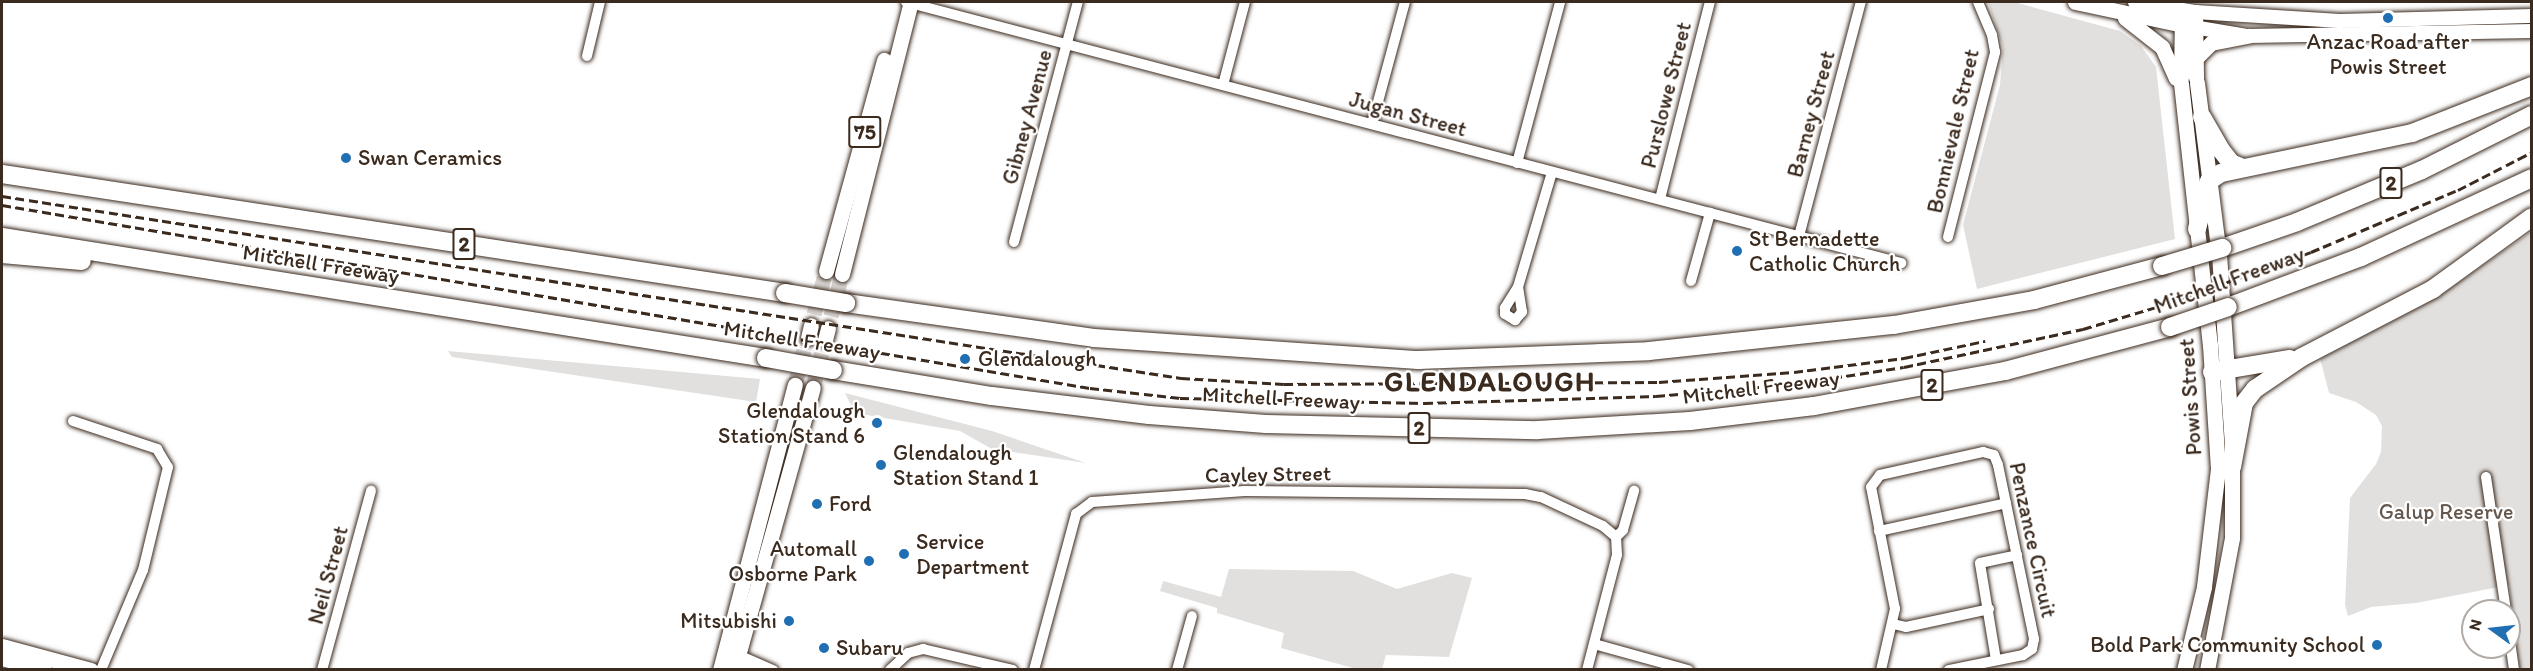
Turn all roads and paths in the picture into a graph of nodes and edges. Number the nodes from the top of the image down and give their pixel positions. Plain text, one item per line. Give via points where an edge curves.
1 (600, 2) edge
2 (907, 2) edge
3 (943, 2) edge
4 (1078, 2) edge
5 (1245, 2) edge
6 (1405, 2) edge
7 (1560, 2) edge
8 (1710, 2) edge
9 (1861, 2) edge
10 (1978, 2) edge
11 (2075, 2) edge
12 (2135, 2) edge
13 (2107, 9) junction
14 (961, 16) junction
15 (2532, 16) edge
16 (2188, 19) junction
17 (2532, 31) edge
18 (2248, 36) junction
19 (1067, 42) junction
20 (587, 56) dead end
21 (2195, 59) junction
22 (2184, 80) junction
23 (1223, 85) junction
24 (2532, 86) edge
25 (2532, 115) edge
26 (2202, 117) junction
27 (1372, 124) junction
28 (1517, 163) junction
29 (2242, 168) junction
30 (1552, 172) junction
31 (2, 174) edge
32 (2532, 178) edge
33 (2210, 181) junction
34 (1660, 199) junction
35 (1710, 213) junction
36 (2532, 217) edge
37 (2197, 229) junction
38 (1799, 236) junction
39 (2, 237) edge
40 (1948, 237) dead end
41 (1014, 242) dead end
42 (2, 254) edge
43 (1901, 263) dead end
44 (826, 271) tunnel mouth
45 (225, 273) junction
46 (842, 274) tunnel mouth
47 (1691, 281) dead end
48 (1518, 288) dead end
49 (2302, 357) junction
50 (2220, 372) junction
51 (795, 385) tunnel mouth
52 (813, 388) tunnel mouth
53 (73, 421) dead end
54 (2232, 467) junction
55 (2486, 477) dead end
56 (1634, 490) dead end
57 (371, 491) dead end
58 (2006, 503) junction
59 (1879, 531) junction
60 (1616, 537) junction
61 (2017, 555) junction
62 (2504, 599) edge
63 (1989, 609) junction
64 (1192, 616) dead end
65 (1893, 624) junction
66 (1594, 644) junction
67 (2, 646) edge
68 (2, 658) edge
69 (729, 662) edge
70 (1999, 663) edge
71 (44, 669) edge
72 (91, 669) edge
73 (101, 669) edge
74 (322, 669) edge
75 (772, 669) edge
76 (890, 669) edge
77 (1013, 669) edge
78 (1034, 669) edge
79 (1178, 669) edge
80 (1587, 669) edge
81 (1688, 669) edge
82 (1881, 669) edge
83 (1949, 669) edge
84 (2184, 669) edge
85 (2207, 669) edge

1 - 20 street
2 - 14 street, Jugan Street
2 - 44 main road, 75
2 - 46 main road, 75
3 - 14 street
4 - 19 street, Gibney Avenue
5 - 23 street
6 - 27 street
7 - 28 street
8 - 34 street, Purslowe Street
9 - 38 street, Barney Street
10 - 40 street, Bonnievale Street via 1995,52
11 - 13 main road
12 - 16 main road
13 - 16 main road
13 - 22 main road via 2152,36
14 - 19 street, Jugan Street
15 - 16 main road via 2340,21
16 - 18 main road
16 - 21 main road, Powis Street
16 - 22 main road, Powis Street
17 - 18 main road
18 - 21 main road via 2211,43
19 - 23 street, Jugan Street
19 - 41 street, Gibney Avenue
21 - 22 main road, Powis Street
22 - 26 main road, Powis Street
22 - 37 main road, Powis Street via 2182,99
23 - 27 street, Jugan Street
24 - 29 highway via 2412,134
25 - 31 highway, Mitchell Freeway / 2, bridge via 2422,170 2247,240 2034,300 1894,325 1649,351 1418,360 1180,347 869,306
26 - 29 highway via 2231,163
26 - 33 main road, Powis Street
27 - 28 street, Jugan Street
28 - 30 street, Jugan Street
29 - 33 highway via 2221,173
30 - 34 street, Jugan Street
30 - 48 street
32 - 45 highway, Mitchell Freeway / 2, bridge via 2361,257 2254,298 2170,327 2005,371 1814,406 1680,422 1538,430 1266,424 1037,402
33 - 37 highway
33 - 50 main road, Powis Street
34 - 35 street, Jugan Street
35 - 38 street, Jugan Street
35 - 47 street
36 - 49 highway via 2412,302
37 - 50 main road, Powis Street
38 - 43 street, Jugan Street
39 - 45 highway, Mitchell Freeway / 2
42 - 45 highway
49 - 50 highway
49 - 54 highway via 2255,389 2244,403
50 - 54 main road, Powis Street
50 - 84 main road, Powis Street via 2218,469 2204,588
51 - 69 main road
52 - 69 main road
53 - 73 street via 157,449 168,467 143,570
54 - 85 main road, Powis Street via 2232,538
55 - 62 street
56 - 60 street via 1623,530
57 - 74 street, Neil Street
58 - 59 street
58 - 59 street, Penzance Circuit via 1994,455 1972,455 1880,475 1871,487
58 - 61 street, Penzance Circuit
59 - 65 street, Penzance Circuit via 1895,609
60 - 66 street via 1617,555
60 - 78 street, Cayley Street via 1603,526 1526,494 1245,491 1092,502 1076,514
61 - 63 street via 1980,563
61 - 70 street, Penzance Circuit via 2034,639 2032,649
63 - 65 street via 1906,627
63 - 70 street
64 - 79 street
65 - 82 street, Penzance Circuit
66 - 80 street
66 - 81 street
67 - 72 main road
68 - 71 main road
69 - 75 street
70 - 83 street, Penzance Circuit
76 - 77 street via 908,653 933,649

